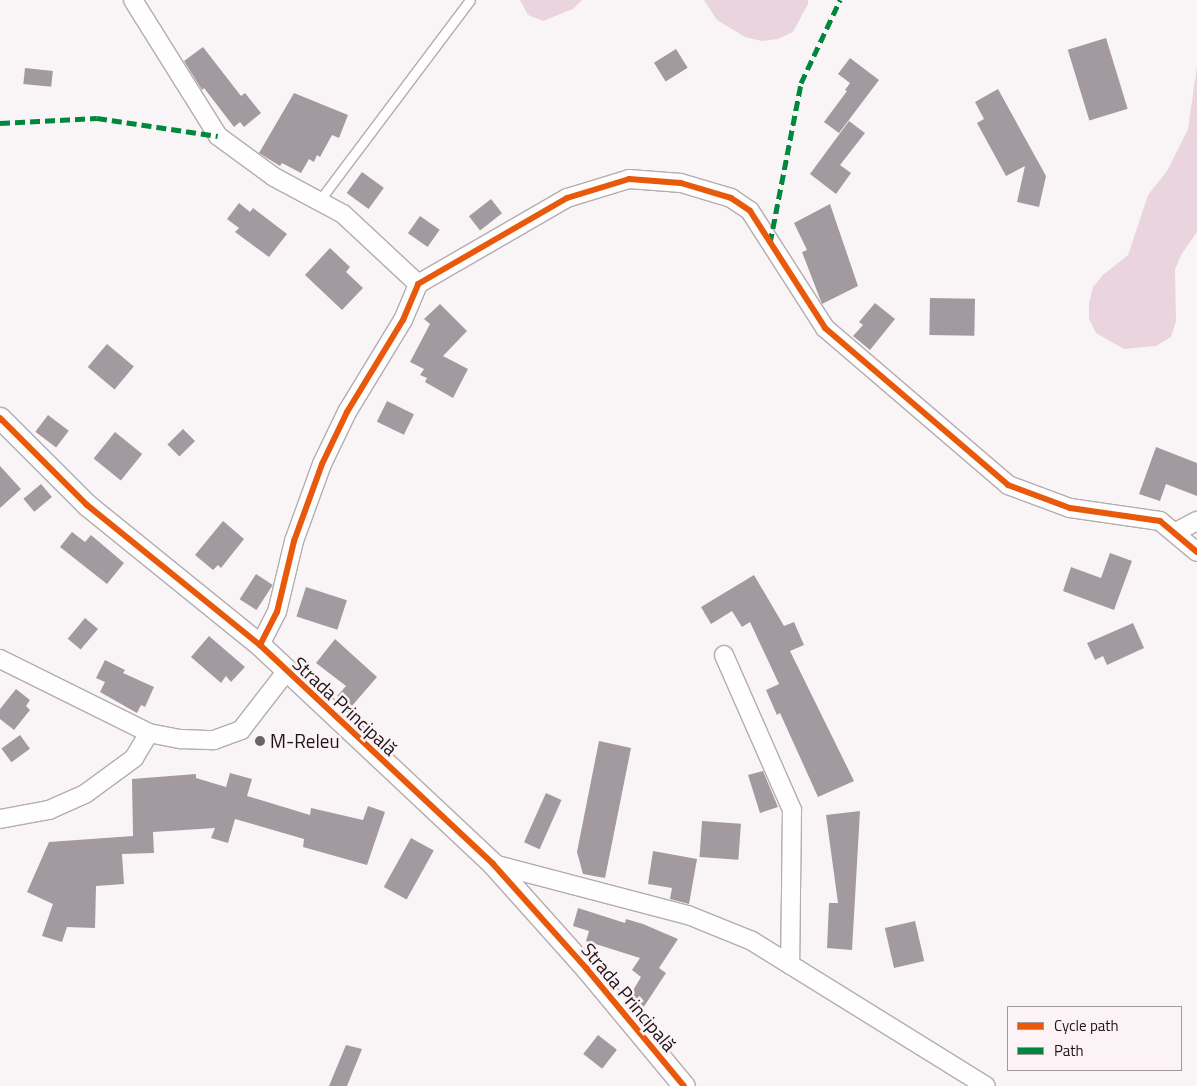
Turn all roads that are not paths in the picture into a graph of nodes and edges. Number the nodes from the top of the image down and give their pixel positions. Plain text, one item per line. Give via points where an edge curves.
1 (133, 0) edge
2 (470, 0) edge
3 (318, 201) junction
4 (418, 284) junction
5 (0, 418) edge
6 (1197, 521) edge
7 (1176, 532) junction
8 (1197, 552) edge
9 (260, 645) junction
10 (724, 656) dead end
11 (0, 660) edge
12 (286, 672) junction
13 (149, 733) junction
14 (0, 819) edge
15 (493, 864) junction
16 (790, 965) junction
17 (684, 1086) edge
18 (986, 1086) edge

1 - 3 street via 218,136 274,177
2 - 3 lane
3 - 4 street via 343,214
4 - 7 street via 567,198 629,179 681,183 731,198 750,210 825,328 1008,486 1070,508 1160,521
4 - 9 street via 403,320 347,412 322,464 294,541 277,612
5 - 9 street, Strada Principală via 88,505
6 - 7 street
7 - 8 street
9 - 12 street, Strada Principală
10 - 16 street via 792,810
11 - 13 street
12 - 13 street via 241,730 214,740 181,739
12 - 15 street, Strada Principală
13 - 14 street via 134,758 86,794 49,810
15 - 16 street, Strada Principală via 688,915 752,941
15 - 17 street, Strada Principală via 586,968
16 - 18 street, Strada Principală

